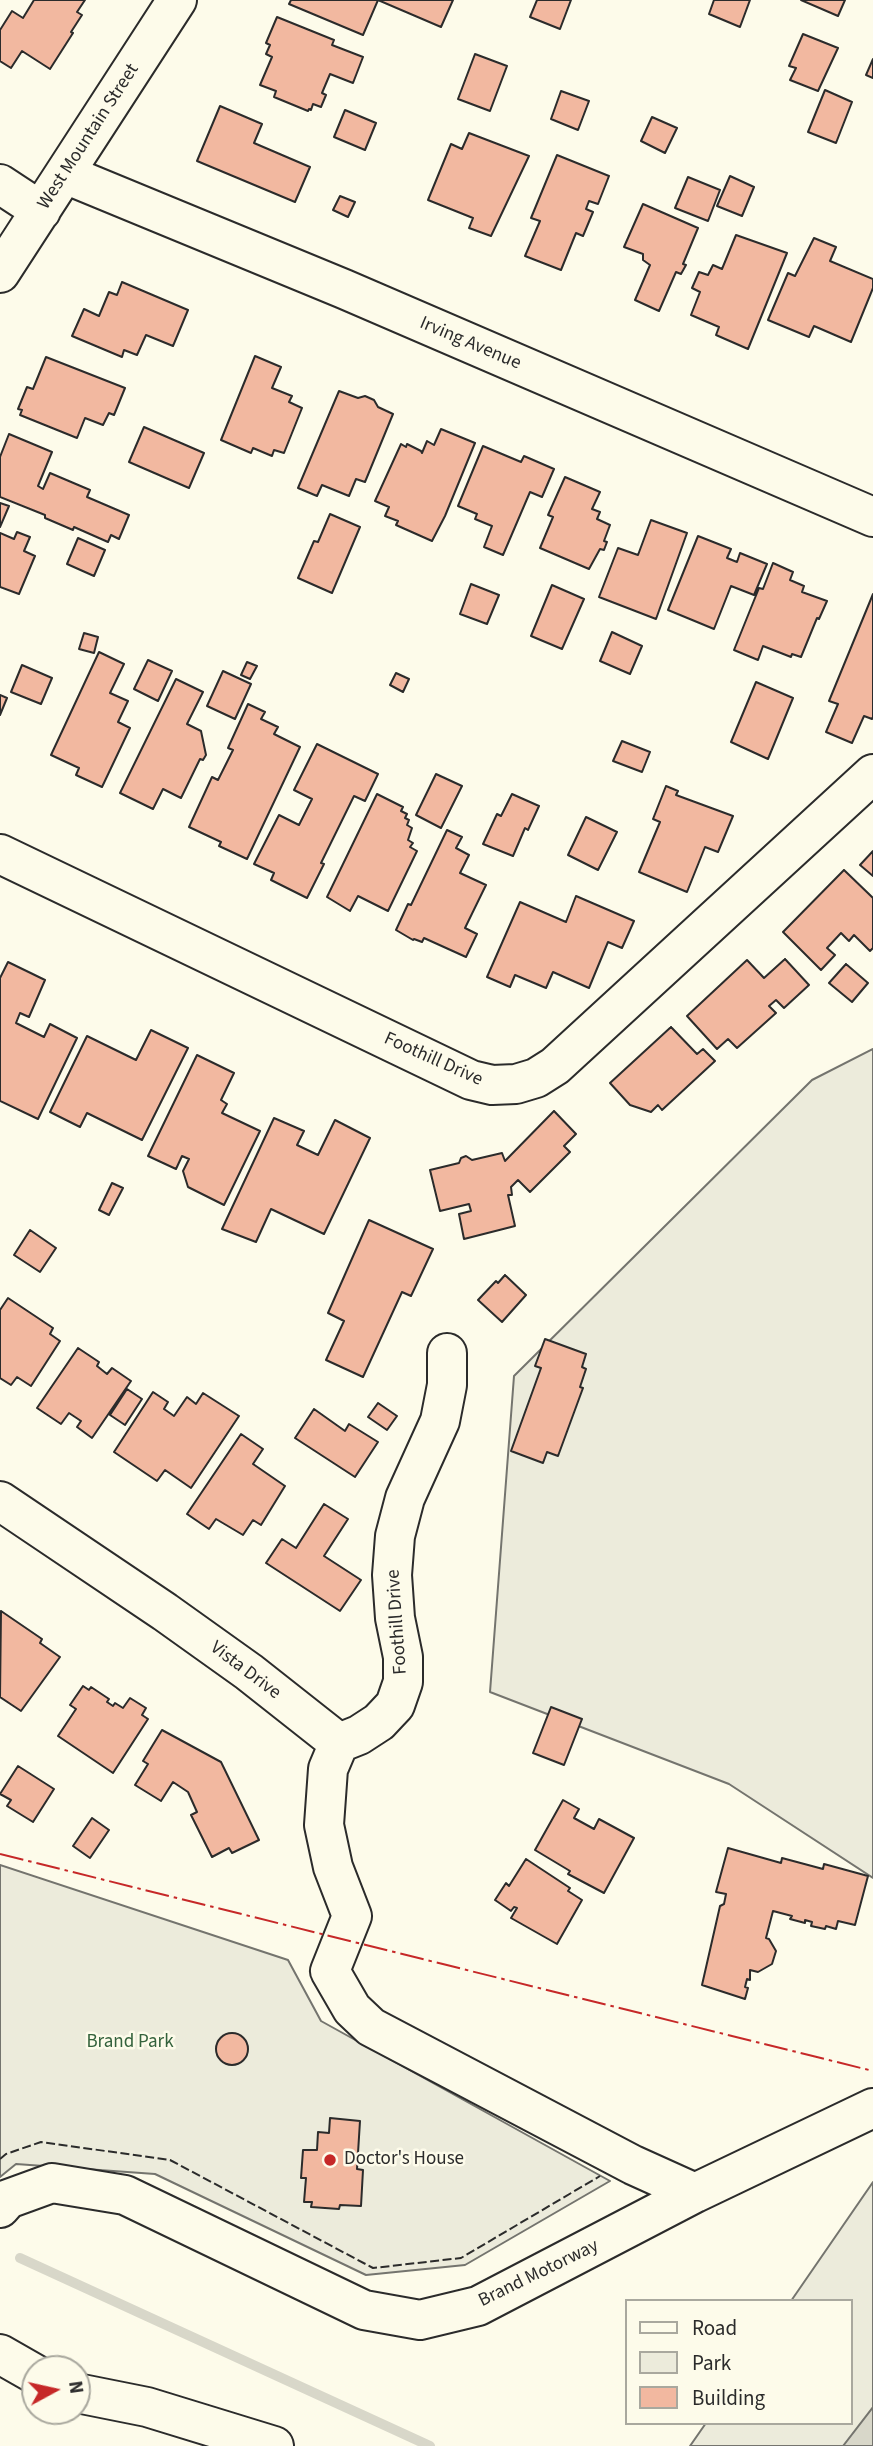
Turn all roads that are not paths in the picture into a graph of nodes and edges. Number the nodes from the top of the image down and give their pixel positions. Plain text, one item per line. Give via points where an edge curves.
1 (177, 0) edge
2 (65, 174) junction
3 (0, 184) edge
4 (41, 211) junction
5 (0, 272) edge
6 (873, 517) edge
7 (873, 774) edge
8 (0, 854) edge
9 (447, 1353) dead end
10 (0, 1501) edge
11 (340, 1743) junction
12 (873, 2108) edge
13 (695, 2193) junction
14 (0, 2208) edge
15 (0, 2354) edge
16 (21, 2366) edge
17 (91, 2395) edge
18 (274, 2446) edge

1 - 2 street, West Mountain Street
2 - 4 street, West Mountain Street
2 - 6 street, Irving Avenue
3 - 4 street
4 - 5 street, West Mountain Street
7 - 8 street, Foothill Drive via 555,1066 516,1084 492,1086 471,1080
9 - 11 street, Foothill Drive via 440,1420 405,1498 395,1536 392,1575 403,1682 395,1705 379,1722
10 - 11 street, Vista Drive via 186,1627
11 - 13 street via 328,1769 324,1825 333,1867 352,1916 330,1971 352,2009 371,2027
12 - 13 street, Brand Motorway
13 - 14 street, Brand Motorway via 478,2306 420,2320 364,2310 125,2195 51,2183 8,2199
15 - 16 street
17 - 18 street

